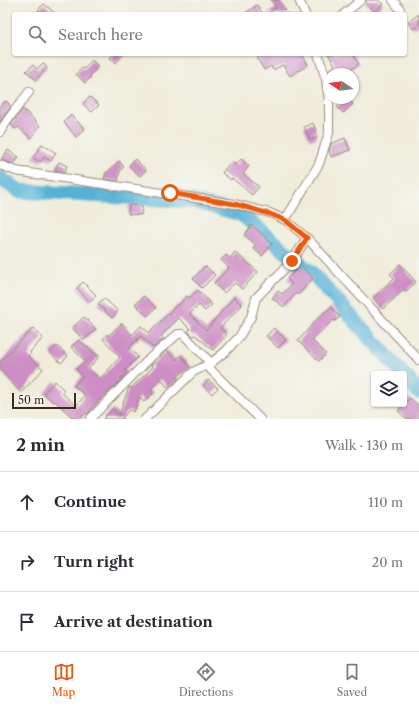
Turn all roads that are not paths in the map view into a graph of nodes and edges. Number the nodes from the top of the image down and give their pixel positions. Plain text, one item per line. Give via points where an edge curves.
1 (300, 0) edge
2 (361, 0) edge
3 (393, 0) edge
4 (400, 9) dead end
5 (304, 12) edge
6 (346, 12) edge
7 (319, 56) edge
8 (30, 92) dead end
9 (0, 132) edge
10 (0, 165) edge
11 (285, 220) junction
12 (307, 238) junction
13 (419, 360) edge
14 (208, 364) junction
15 (90, 419) edge
16 (145, 419) edge
17 (260, 419) edge

1 - 5 street
2 - 6 street
3 - 4 street
7 - 11 street via 328,94 329,134 319,164
8 - 9 street
10 - 11 street via 16,171 235,204
11 - 12 street
12 - 13 street
12 - 14 street via 292,261 256,298 251,316 239,337 226,351
14 - 15 street via 182,334 178,334 151,357
14 - 16 street via 193,372
14 - 17 street

